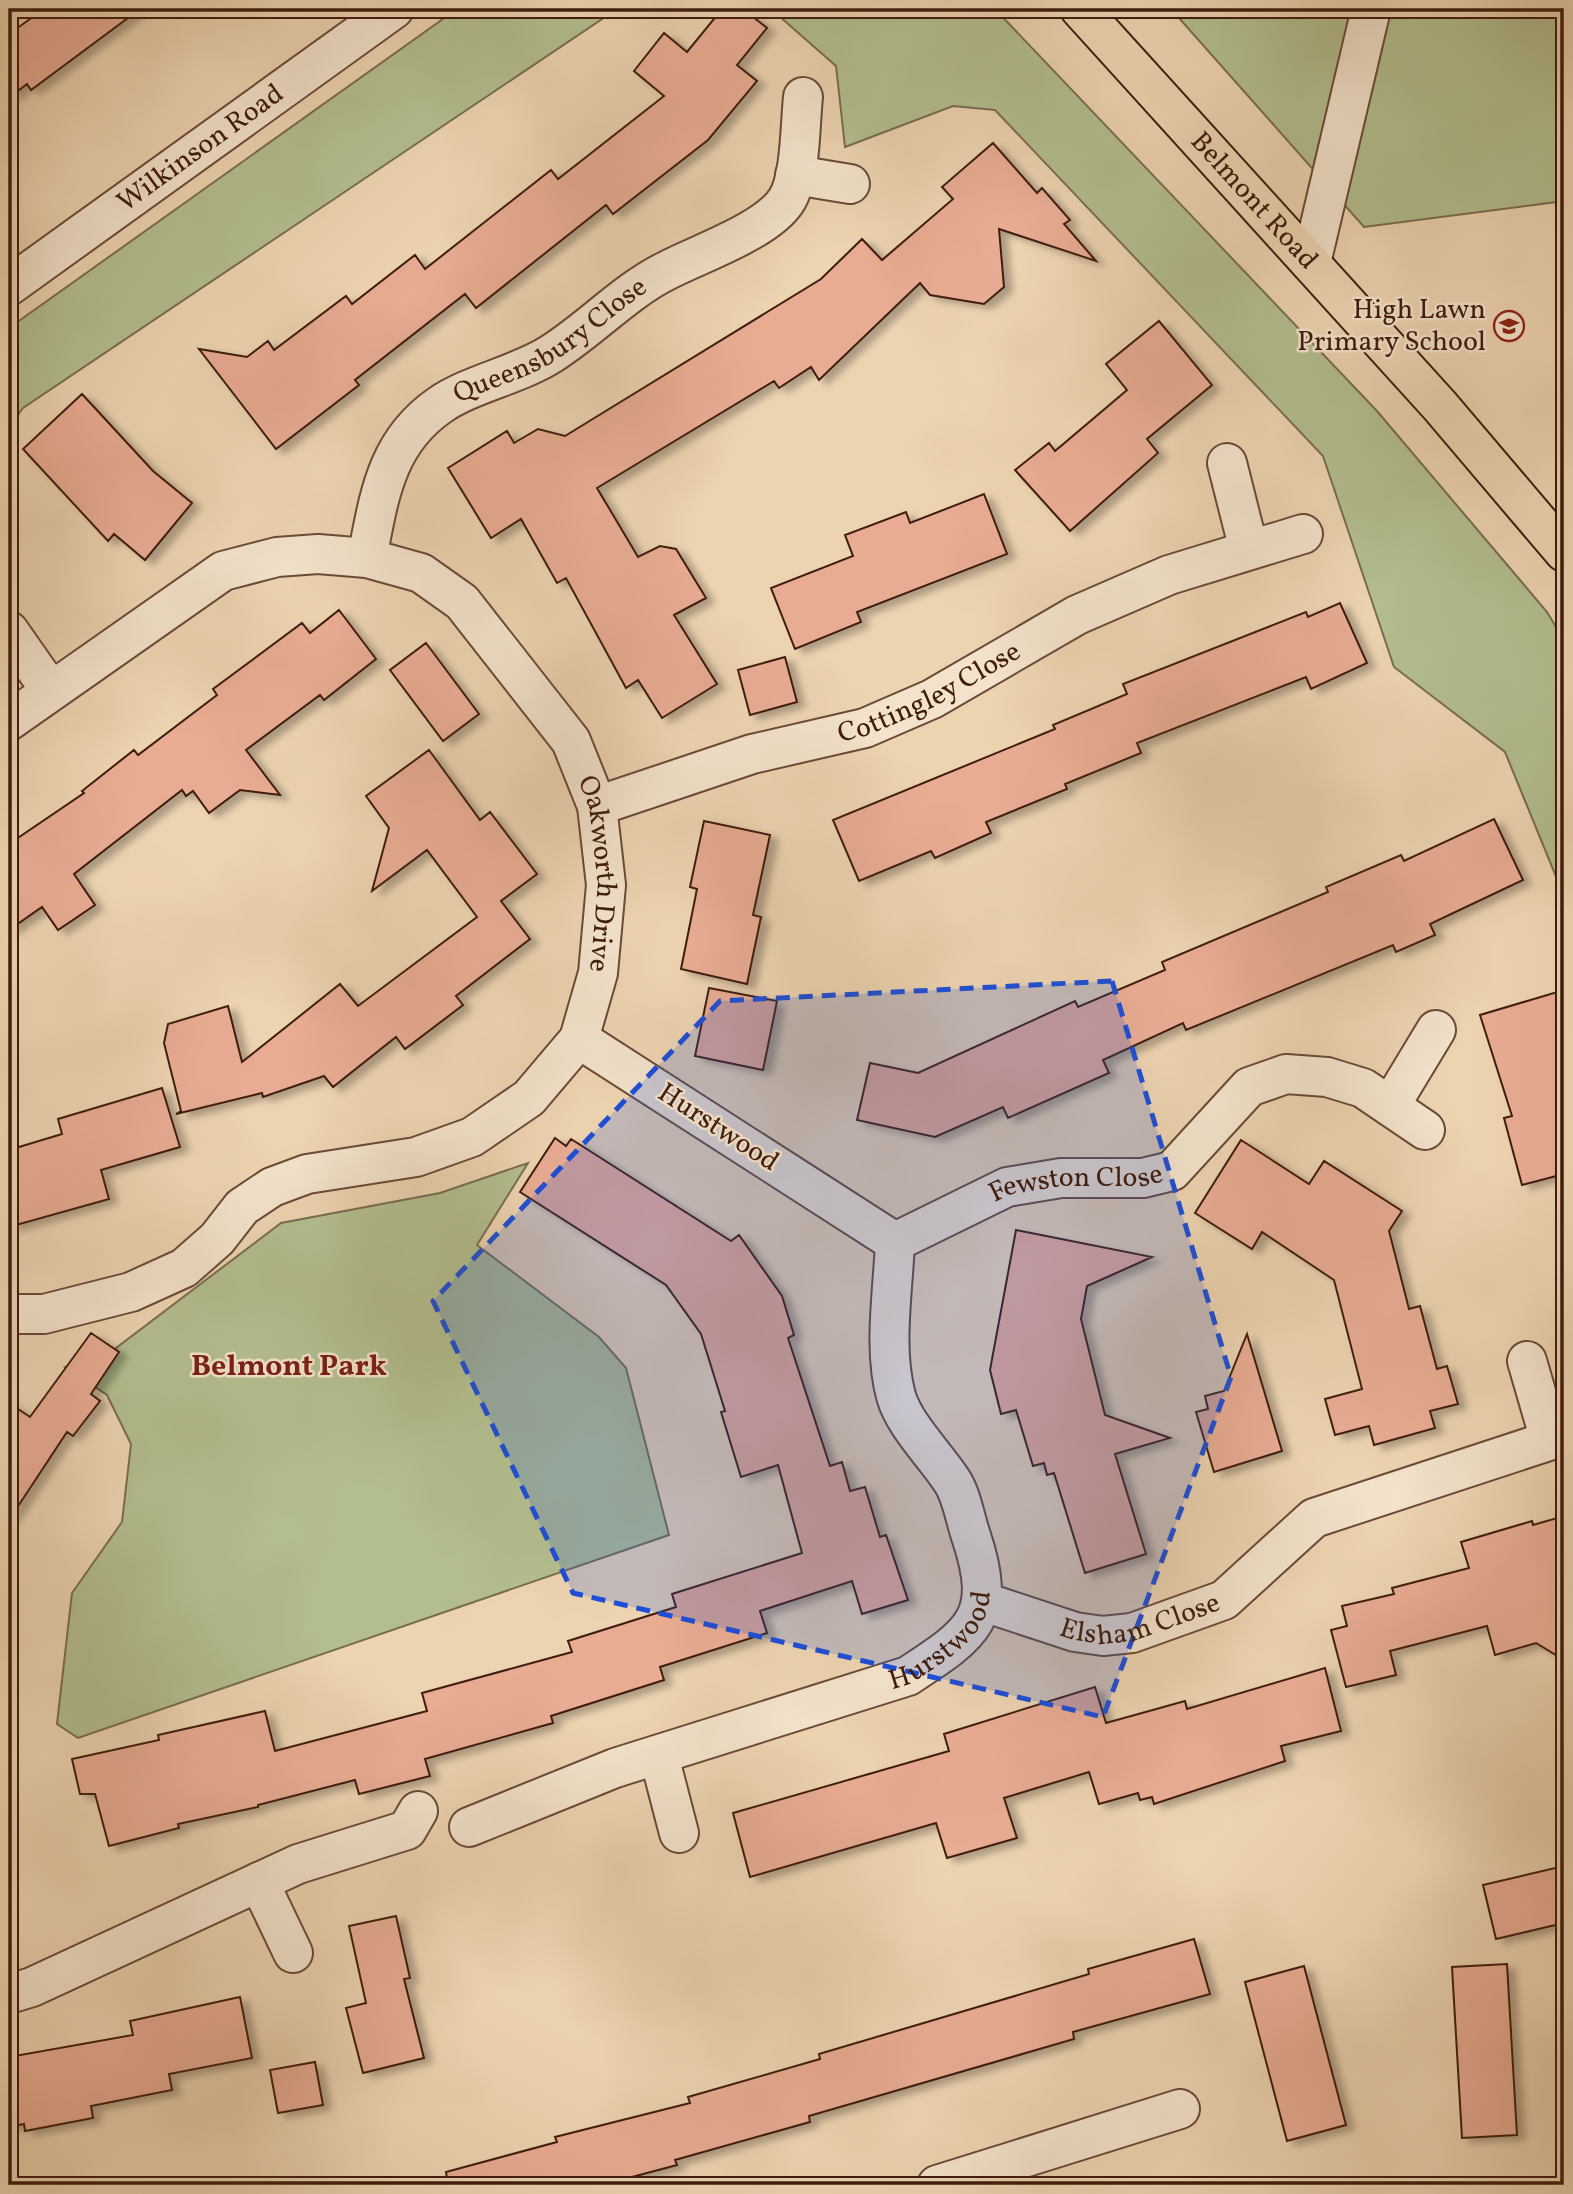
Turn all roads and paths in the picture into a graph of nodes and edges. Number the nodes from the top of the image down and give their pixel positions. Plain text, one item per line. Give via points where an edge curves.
1 (394, 9) edge
2 (1080, 9) edge
3 (1371, 9) edge
4 (803, 97) dead end
5 (794, 175) junction
6 (850, 184) dead end
7 (1311, 263) junction
8 (9, 286) edge
9 (1227, 463) dead end
10 (1303, 534) dead end
11 (1250, 550) junction
12 (1564, 552) edge
13 (368, 558) junction
14 (9, 632) edge
15 (51, 691) junction
16 (9, 721) edge
17 (597, 806) junction
18 (1436, 1030) dead end
19 (579, 1039) junction
20 (1390, 1106) junction
21 (1426, 1130) dead end
22 (895, 1242) junction
23 (9, 1314) edge
24 (1527, 1361) dead end
25 (1557, 1438) edge
26 (984, 1602) junction
27 (659, 1756) junction
28 (418, 1811) dead end
29 (469, 1827) dead end
30 (679, 1833) dead end
31 (259, 1882) junction
32 (293, 1953) dead end
33 (9, 1994) edge
34 (1180, 2109) dead end
35 (1008, 2175) edge
36 (937, 2185) edge

1 - 8 street, Wilkinson Road
2 - 7 main road, Belmont Road
3 - 7 street
4 - 5 street, Queensbury Close
5 - 6 street
5 - 13 street, Queensbury Close via 788,198 774,217 655,276 536,364 441,404 409,433 383,478
7 - 12 main road, Belmont Road
9 - 11 street
10 - 11 street, Cottingley Close
11 - 17 street, Cottingley Close via 1169,575 1077,615 932,699 865,728 751,754
13 - 15 street, Oakworth Drive via 277,557 223,571
13 - 17 street, Oakworth Drive via 421,573 462,602 571,741
14 - 15 street
15 - 16 street, Oakworth Drive
17 - 19 street, Oakworth Drive via 606,885 598,973
18 - 20 street
19 - 22 street, Hurstwood
19 - 23 street, Oakworth Drive via 528,1098 472,1137 416,1157 307,1174 272,1187 242,1207 217,1239 184,1268 97,1303 44,1314
20 - 21 street, Fewston Close
20 - 22 street, Fewston Close via 1363,1088 1327,1077 1286,1074 1249,1087 1172,1171 1143,1178 1061,1178 1007,1186
22 - 26 street, Hurstwood via 891,1367 897,1399 953,1481 982,1571
24 - 25 street, Elsham Close
25 - 26 street, Elsham Close via 1314,1518 1224,1601 1132,1633 1103,1636 1075,1632
26 - 27 street, Hurstwood via 970,1627 947,1651 908,1676
27 - 29 street, Hurstwood via 615,1768
27 - 30 street
28 - 31 street via 407,1830 298,1864
31 - 32 street
31 - 33 street
34 - 35 street
35 - 36 street

